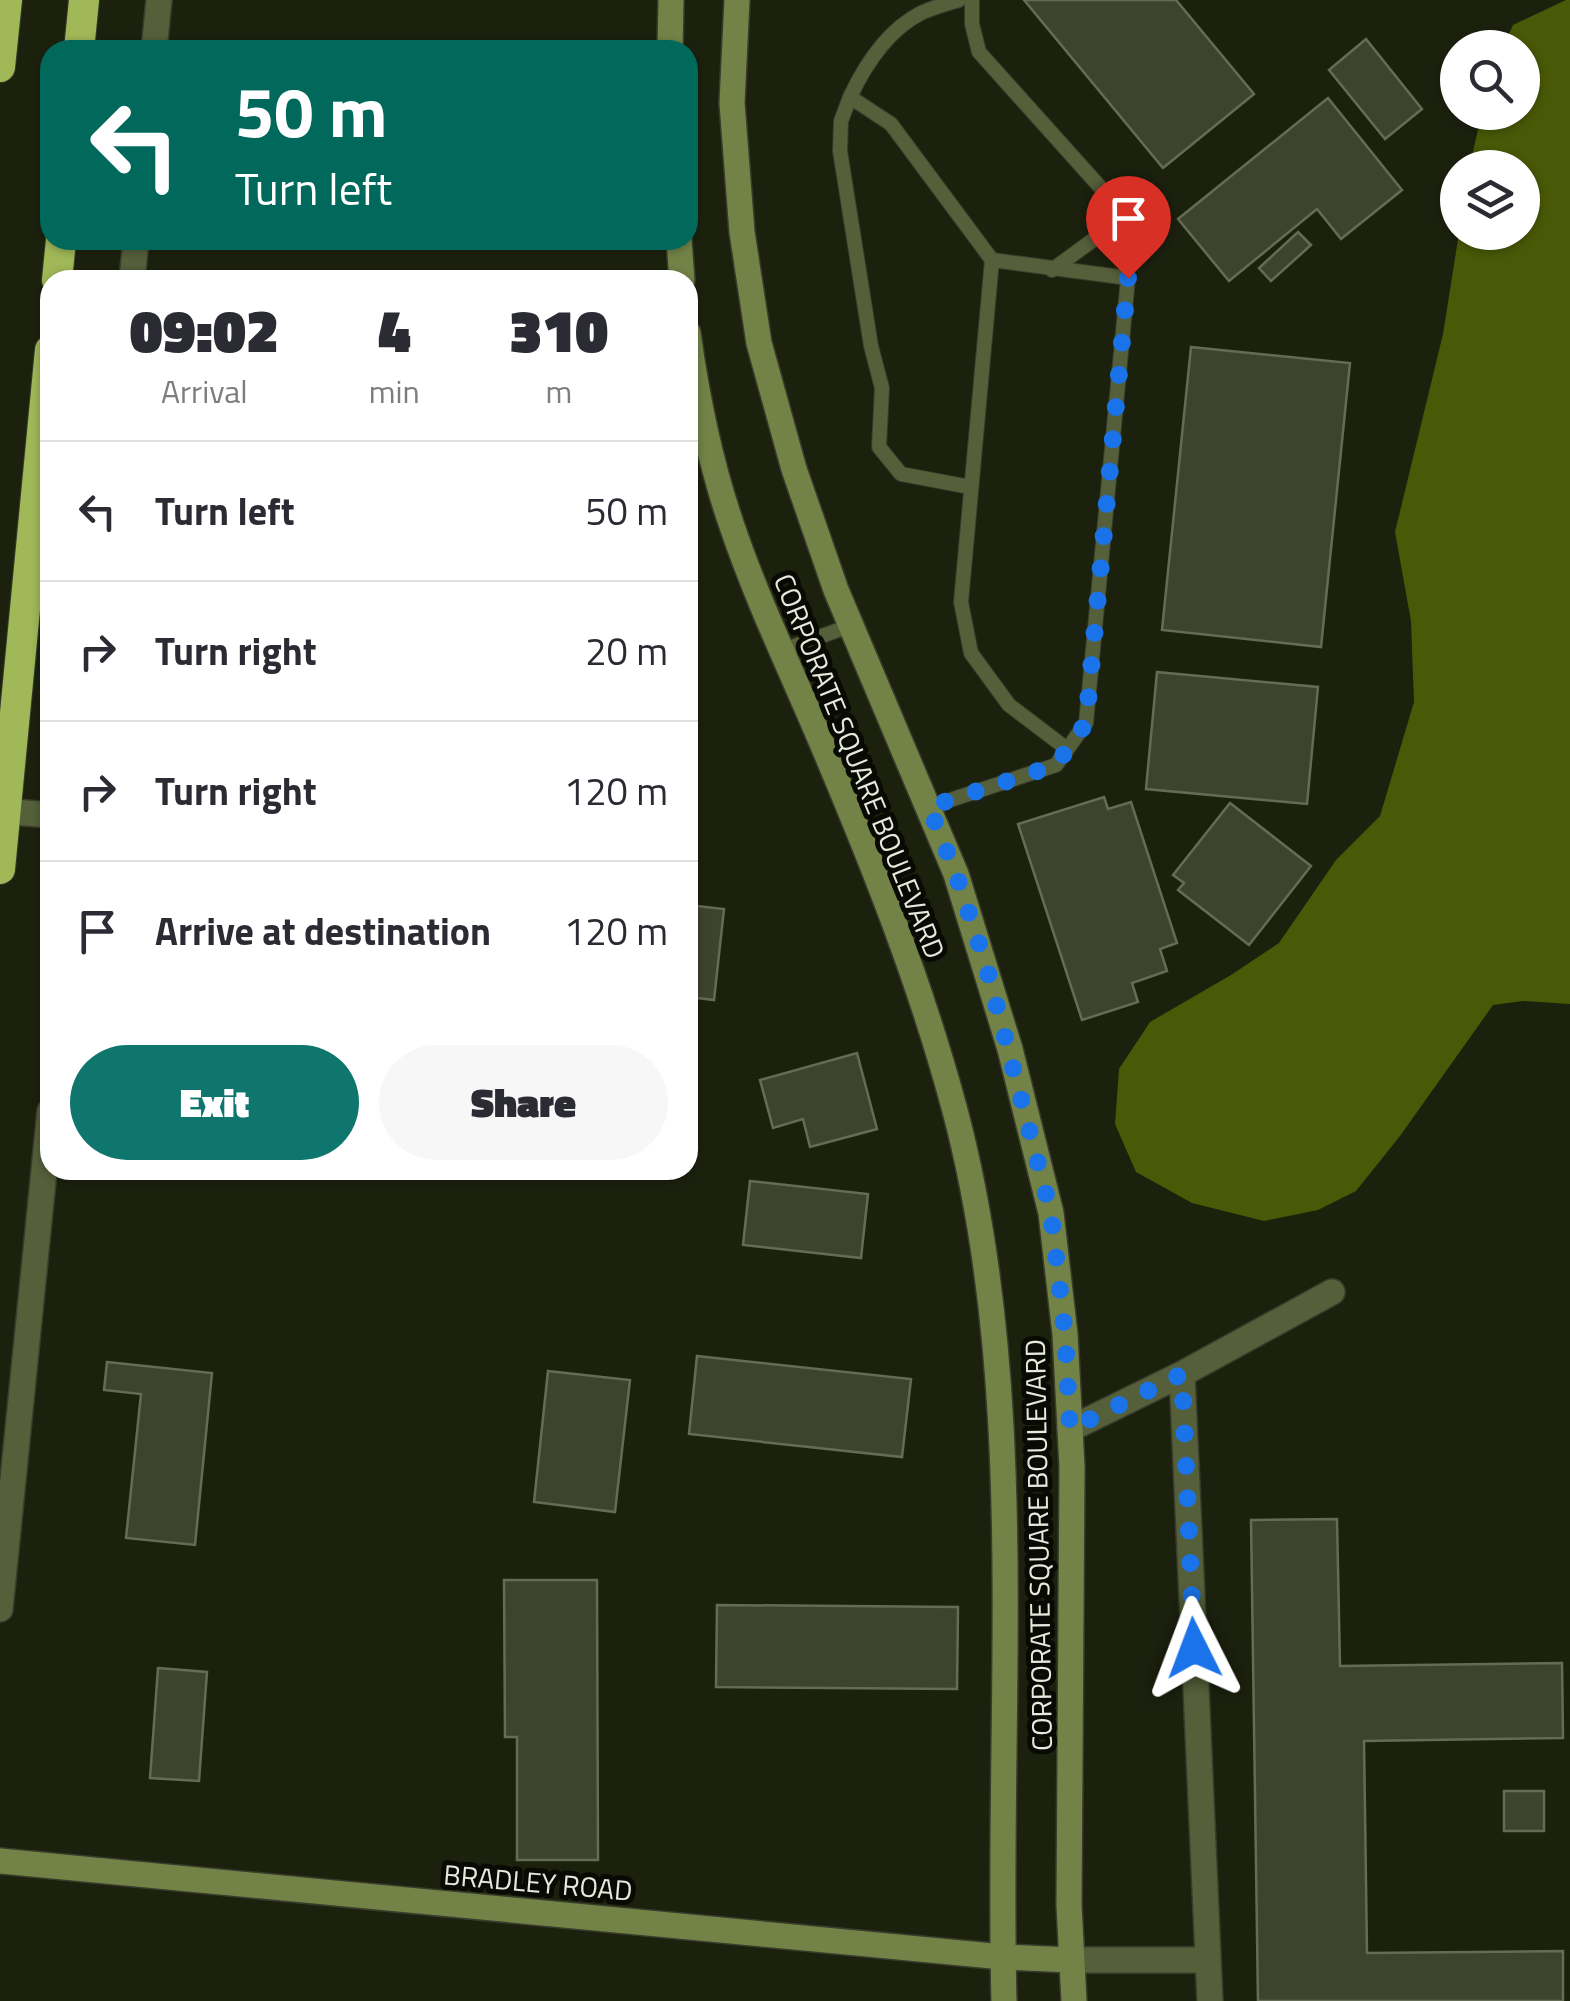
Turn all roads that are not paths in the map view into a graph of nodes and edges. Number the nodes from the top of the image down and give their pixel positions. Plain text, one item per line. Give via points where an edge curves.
1 (6, 0) edge
2 (84, 0) edge
3 (159, 0) edge
4 (672, 0) edge
5 (737, 0) edge
6 (958, 0) edge
7 (972, 0) edge
8 (80, 40) edge
9 (155, 40) edge
10 (670, 40) edge
11 (0, 67) edge
12 (850, 97) junction
13 (992, 260) junction
14 (1052, 270) junction
15 (698, 390) edge
16 (40, 448) edge
17 (970, 487) junction
18 (852, 625) junction
19 (782, 651) junction
20 (1067, 749) junction
21 (929, 807) junction
22 (3, 811) edge
23 (40, 814) edge
24 (0, 869) edge
25 (43, 1180) edge
26 (1332, 1292) dead end
27 (1182, 1374) junction
28 (1070, 1429) junction
29 (0, 1609) edge
30 (0, 1861) edge
31 (1003, 1958) junction
32 (1070, 1960) junction
33 (1208, 1960) junction
34 (1004, 2001) edge
35 (1074, 2001) edge
36 (1210, 2001) edge

1 - 11 highway
2 - 8 highway
3 - 9 street
4 - 10 street
5 - 18 street, CORPORATE SQUARE BOULEVARD via 732,103 759,344 794,469
6 - 12 lane via 919,14 881,47
7 - 14 lane via 979,52 1109,198 1104,232
12 - 13 lane via 891,124
12 - 17 lane via 840,150 882,388 879,447 901,474
13 - 14 lane
13 - 17 lane
14 - 20 lane via 1128,278 1086,723
15 - 19 street, CORPORATE SQUARE BOULEVARD via 736,538
16 - 22 highway
17 - 20 lane via 962,602 970,653 1009,705
18 - 19 lane
18 - 21 street, CORPORATE SQUARE BOULEVARD
19 - 31 street, CORPORATE SQUARE BOULEVARD via 921,997 954,1108 984,1251 1000,1382
20 - 21 lane via 1056,765
21 - 28 street, CORPORATE SQUARE BOULEVARD via 986,965 1051,1213
22 - 23 street
22 - 24 highway
25 - 29 street
26 - 27 street
27 - 28 street
27 - 33 street
28 - 32 street, CORPORATE SQUARE BOULEVARD
30 - 31 street, BRADLEY ROAD
31 - 32 street, BRADLEY ROAD
31 - 34 street, CORPORATE SQUARE BOULEVARD
32 - 33 street
32 - 35 street, CORPORATE SQUARE BOULEVARD
33 - 36 street

